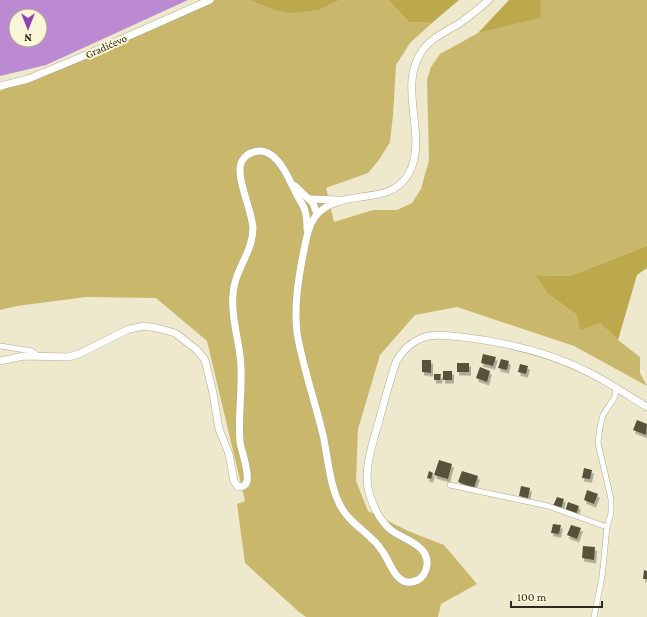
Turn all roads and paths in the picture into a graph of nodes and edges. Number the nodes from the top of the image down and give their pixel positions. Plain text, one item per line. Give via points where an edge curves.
1 (210, 0) edge
2 (489, 0) edge
3 (0, 86) edge
4 (292, 183) junction
5 (310, 199) junction
6 (344, 200) junction
7 (301, 201) junction
8 (317, 214) junction
9 (307, 235) junction
10 (0, 346) edge
11 (38, 356) junction
12 (0, 361) edge
13 (616, 388) junction
14 (647, 407) edge
15 (450, 485) dead end
16 (607, 528) junction
17 (594, 617) edge

1 - 3 main road, Gradićevo via 28,79
2 - 6 main road via 462,22 431,41 418,57 413,70 412,84 415,156 405,179 397,187 384,193
4 - 5 main road
4 - 7 main road
4 - 11 main road via 275,158 264,151 251,153 240,165 240,180 252,215 253,228 252,243 237,277 233,294 241,369 240,443 247,475 245,485 238,486 234,481 229,454 219,429 205,360 197,350 175,333 144,326 129,329 79,354 68,357
5 - 6 main road
5 - 8 main road
6 - 8 main road via 326,207
7 - 8 main road
7 - 9 main road via 306,212
8 - 9 main road
9 - 13 main road via 297,289 297,333 333,485 339,504 349,519 383,552 394,574 406,582 414,582 425,573 425,552 391,529 382,519 372,503 368,488 368,470 375,435 401,352 411,343 430,336 476,339 510,345 566,362
10 - 11 street via 32,351
11 - 12 main road
13 - 14 main road
13 - 16 street via 615,397 603,415 598,443 611,499
15 - 16 street via 548,506
16 - 17 street via 602,577

